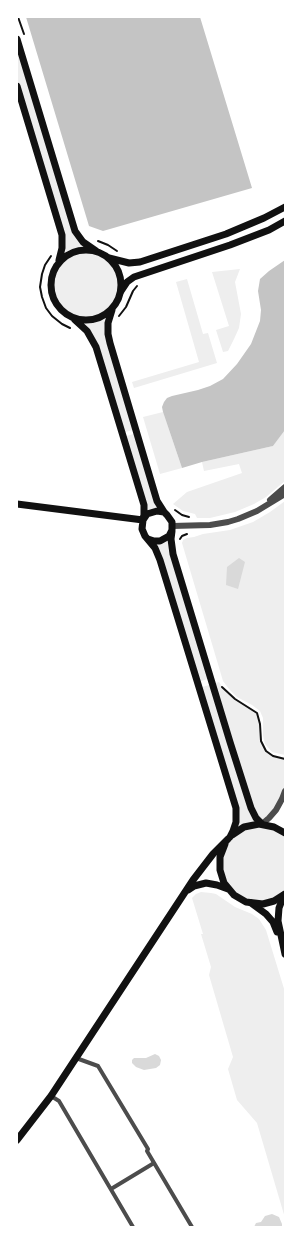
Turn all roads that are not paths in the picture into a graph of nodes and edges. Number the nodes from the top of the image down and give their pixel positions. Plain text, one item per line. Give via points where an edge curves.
1 (17, 39) edge
2 (17, 86) edge
3 (285, 207) edge
4 (285, 221) edge
5 (96, 251) junction
6 (109, 258) junction
7 (56, 267) junction
8 (121, 291) junction
9 (114, 306) junction
10 (70, 316) junction
11 (285, 487) edge
12 (285, 494) edge
13 (17, 504) edge
14 (257, 511) junction
15 (164, 512) junction
16 (143, 520) junction
17 (172, 528) junction
18 (148, 539) junction
19 (285, 791) edge
20 (262, 824) junction
21 (285, 833) edge
22 (229, 838) junction
23 (228, 889) junction
24 (285, 895) edge
25 (179, 901) junction
26 (251, 903) junction
27 (282, 944) junction
28 (285, 954) edge
29 (76, 1058) junction
30 (51, 1096) junction
31 (17, 1140) edge
32 (154, 1163) junction
33 (111, 1189) junction
34 (133, 1227) edge
35 (192, 1227) edge

1 - 5 main road via 75,231 83,242
2 - 7 main road via 62,235 61,254
3 - 6 main road via 226,234 140,262 120,262
4 - 8 main road via 230,246 134,277
5 - 6 main road
5 - 7 main road via 86,249 73,252 62,259
6 - 8 main road via 120,275
7 - 10 main road via 51,280 52,294 59,307
8 - 9 main road
9 - 10 main road via 104,315 94,319 83,320
9 - 15 main road via 108,323 110,343 157,501
10 - 16 main road via 87,331 96,347 144,505
11 - 14 street
12 - 14 street
13 - 16 main road
14 - 17 street via 219,524
15 - 16 main road via 150,512
15 - 17 main road via 170,518
16 - 18 main road via 143,533
17 - 18 main road via 169,536 163,540 154,542
17 - 20 main road via 173,554 232,749 251,808
18 - 22 main road via 160,560 236,808 236,822
19 - 20 street via 276,810
20 - 21 main road
20 - 22 main road via 244,827
22 - 23 main road via 219,864
22 - 25 main road via 213,854
23 - 25 main road via 212,884 199,884 189,889
23 - 26 main road via 238,898
24 - 26 main road via 268,903
24 - 27 main road via 278,914
25 - 29 main road
26 - 27 main road via 270,918
27 - 28 main road
29 - 30 main road
29 - 32 street via 98,1066
30 - 31 main road
30 - 33 street via 59,1101
32 - 33 street
32 - 35 street
33 - 34 street

